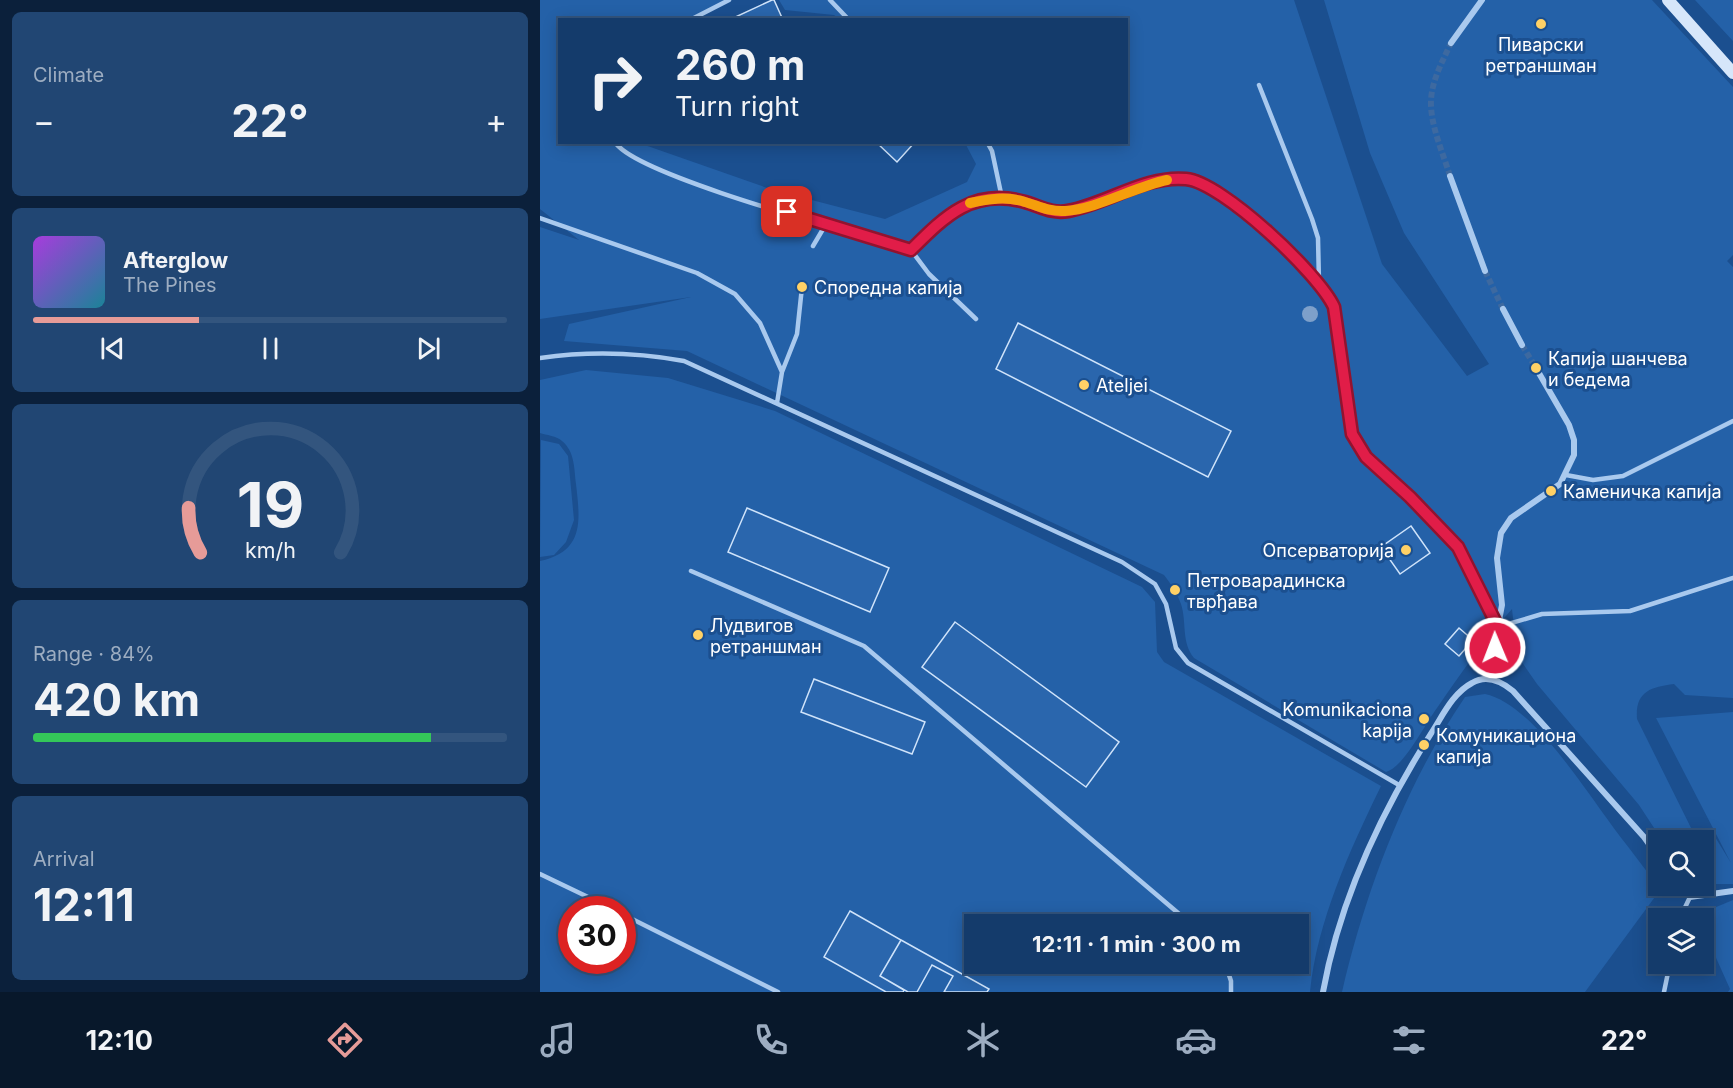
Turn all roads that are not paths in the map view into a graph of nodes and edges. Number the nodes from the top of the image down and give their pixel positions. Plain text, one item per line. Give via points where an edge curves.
1 (729, 0) edge
2 (830, 0) edge
3 (1482, 0) edge
4 (1668, 0) edge
5 (694, 18) edge
6 (847, 18) edge
7 (1451, 43) tunnel mouth
8 (1733, 73) edge
9 (1259, 85) dead end
10 (616, 144) edge
11 (988, 144) edge
12 (1450, 176) tunnel mouth
13 (1002, 198) junction
14 (540, 218) edge
15 (826, 224) junction
16 (813, 246) dead end
17 (911, 250) junction
18 (1485, 271) tunnel mouth
19 (1319, 282) junction
20 (802, 287) dead end
21 (1503, 309) tunnel mouth
22 (976, 319) dead end
23 (1522, 345) tunnel mouth
24 (540, 358) edge
25 (1536, 368) tunnel mouth
26 (782, 372) junction
27 (777, 403) junction
28 (1733, 421) edge
29 (1566, 475) junction
30 (691, 571) dead end
31 (1733, 578) edge
32 (1498, 627) junction
33 (1488, 678) junction
34 (1399, 785) junction
35 (1648, 843) edge
36 (540, 874) edge
37 (1733, 891) edge
38 (586, 896) edge
39 (1690, 897) joint
40 (1685, 908) edge
41 (1179, 914) edge
42 (636, 921) edge
43 (1229, 974) edge
44 (1668, 974) edge
45 (778, 992) edge
46 (1231, 992) edge
47 (1323, 992) edge
48 (1664, 992) edge

1 - 5 lane
2 - 6 lane
3 - 7 street
4 - 8 main road
9 - 19 lane via 1318,238
10 - 15 lane via 620,151 641,163 709,189
11 - 13 lane
12 - 18 street
13 - 17 lane via 970,202 948,213
13 - 19 lane via 1024,201 1048,211 1067,211 1145,185 1187,179 1229,199
14 - 26 lane via 697,273 735,294 760,323
15 - 16 lane
15 - 17 lane
17 - 22 lane via 929,274
19 - 32 lane via 1334,307 1352,434 1366,457 1458,547
20 - 26 lane via 797,334
21 - 23 street
24 - 27 lane via 583,352 638,353 684,360
25 - 29 street via 1574,440 1574,454
26 - 27 lane
27 - 34 lane via 1122,562 1155,584 1166,604 1176,648 1188,663
28 - 29 lane via 1623,476 1593,480
29 - 32 street via 1511,518 1502,534 1497,558 1502,605
30 - 41 lane via 864,646
31 - 32 lane via 1630,611 1542,615
32 - 33 street
33 - 34 street via 1472,682 1455,696
33 - 35 street via 1513,692
34 - 47 street via 1365,855 1341,919
36 - 38 lane
37 - 39 street
39 - 40 lane
42 - 45 lane
43 - 46 lane
44 - 48 lane

